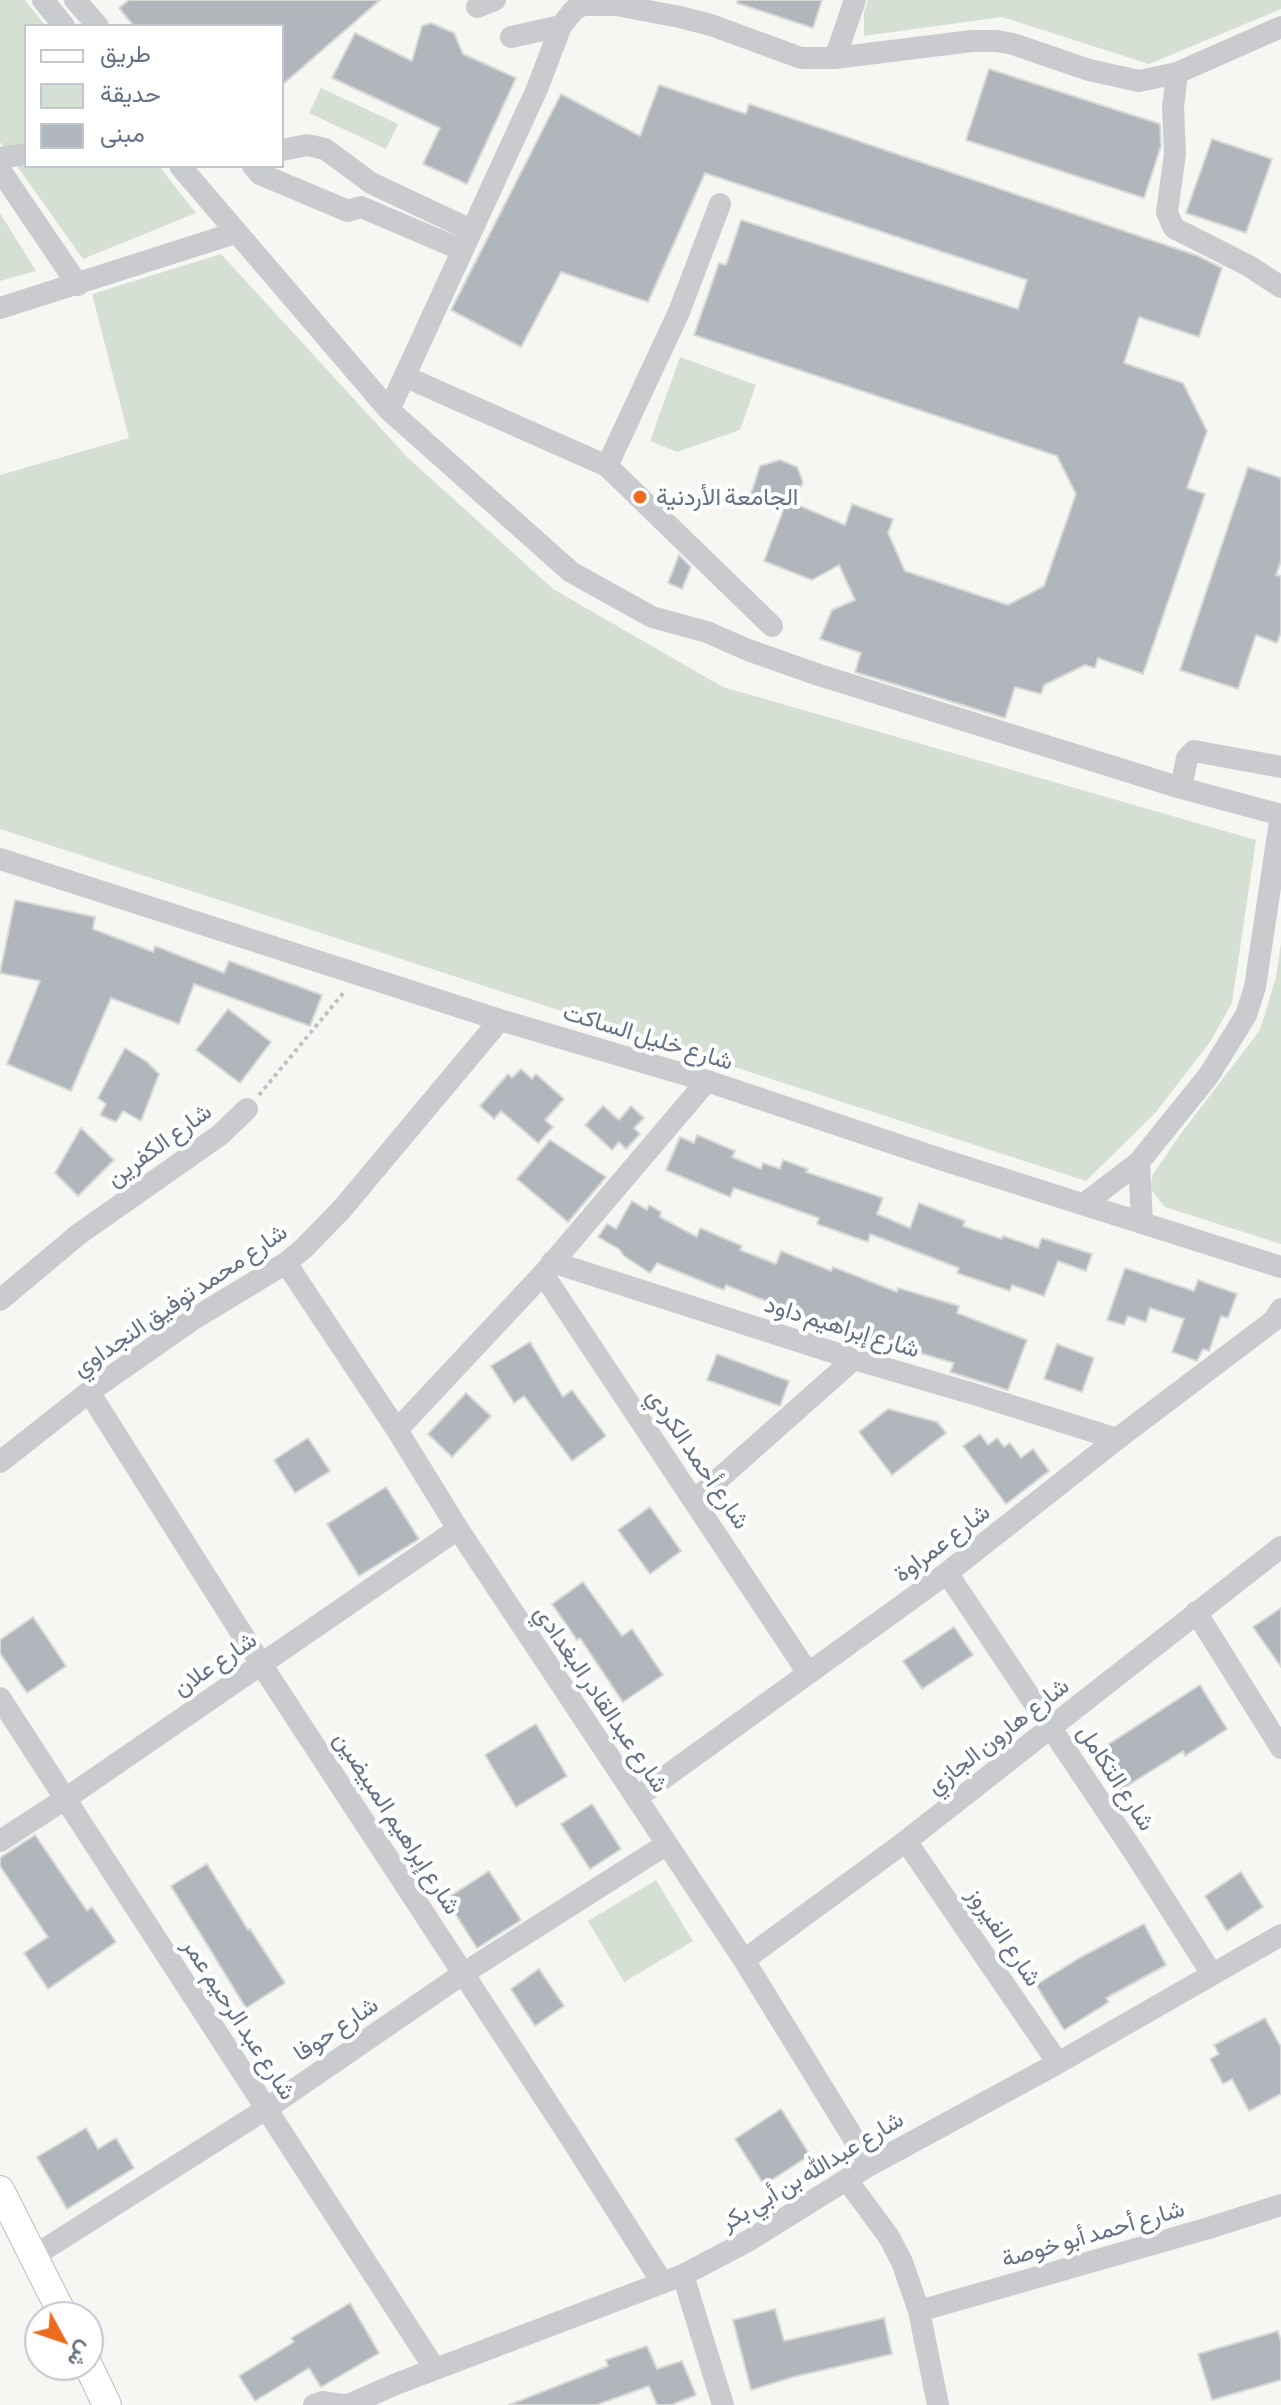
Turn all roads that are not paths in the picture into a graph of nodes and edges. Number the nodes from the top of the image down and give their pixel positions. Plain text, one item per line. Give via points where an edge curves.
1 (43, 0) edge
2 (75, 0) edge
3 (855, 0) edge
4 (581, 2) edge
5 (62, 24) edge
6 (96, 24) edge
7 (561, 26) junction
8 (1281, 27) edge
9 (511, 37) dead end
10 (835, 58) junction
11 (1177, 73) junction
12 (284, 150) edge
13 (24, 154) edge
14 (0, 158) edge
15 (182, 168) edge
16 (255, 168) edge
17 (0, 170) edge
18 (371, 183) junction
19 (720, 204) dead end
20 (361, 207) junction
21 (235, 233) junction
22 (466, 240) junction
23 (78, 285) junction
24 (1281, 287) edge
25 (0, 308) edge
26 (406, 377) junction
27 (389, 410) junction
28 (607, 466) junction
29 (772, 626) dead end
30 (1281, 767) edge
31 (1181, 788) junction
32 (1281, 815) edge
33 (1, 863) edge
34 (500, 1020) junction
35 (707, 1081) junction
36 (247, 1109) road end
37 (1139, 1162) junction
38 (1084, 1204) junction
39 (1142, 1222) junction
40 (286, 1263) junction
41 (1281, 1267) edge
42 (548, 1268) junction
43 (0, 1300) edge
44 (1278, 1317) edge
45 (854, 1359) junction
46 (89, 1392) junction
47 (397, 1430) junction
48 (1117, 1439) junction
49 (0, 1462) edge
50 (695, 1500) junction
51 (458, 1529) junction
52 (1281, 1547) edge
53 (947, 1573) junction
54 (1196, 1612) junction
55 (261, 1664) junction
56 (808, 1673) junction
57 (0, 1698) edge
58 (1051, 1727) junction
59 (1281, 1748) edge
60 (636, 1798) junction
61 (65, 1799) junction
62 (0, 1841) edge
63 (906, 1841) junction
64 (667, 1844) junction
65 (1281, 1935) edge
66 (744, 1960) junction
67 (464, 1973) junction
68 (1212, 1974) junction
69 (1058, 2063) junction
70 (266, 2109) junction
71 (870, 2165) junction
72 (847, 2180) junction
73 (0, 2190) edge
74 (1281, 2205) edge
75 (34, 2256) junction
76 (673, 2278) junction
77 (56, 2301) edge
78 (919, 2311) junction
79 (435, 2369) junction
80 (96, 2381) edge
81 (350, 2404) edge
82 (107, 2405) edge
83 (314, 2405) edge
84 (723, 2405) edge
85 (938, 2405) edge

1 - 5 street
2 - 6 street
3 - 10 street
4 - 7 street
4 - 10 street via 668,14 801,58
7 - 9 street
7 - 22 street
8 - 11 street
10 - 11 street via 997,41 1126,79 1155,80
11 - 24 street via 1167,212 1171,222
12 - 18 street via 307,145 325,149
13 - 14 street
15 - 21 street
16 - 20 street via 348,211
17 - 23 street
18 - 20 street
18 - 22 street
19 - 28 street via 679,312
20 - 22 street
21 - 23 street
21 - 27 street
22 - 26 street
23 - 25 street
26 - 27 street
26 - 28 street
27 - 31 street via 571,572 652,617 874,693
28 - 29 street
30 - 31 street via 1194,751 1187,758
31 - 32 street
32 - 37 street via 1255,987 1246,1015 1209,1075
33 - 34 street, شارع خليل الساكت
34 - 35 street, شارع خليل الساكت
34 - 40 street, شارع محمد توفيق النجداوي via 342,1209
35 - 38 street, شارع خليل الساكت
35 - 42 street
36 - 43 street, شارع الكفرين via 220,1135 79,1234
37 - 38 street
37 - 39 street
38 - 39 street, شارع خليل الساكت
39 - 41 street, شارع خليل الساكت
40 - 46 street, شارع محمد توفيق النجداوي
40 - 47 street, شارع عبدالقادر البغدادي
42 - 45 street, شارع إبراهيم داود
42 - 47 street
42 - 50 street, شارع أحمد الكردي
44 - 48 street, شارع عمراوة
45 - 48 street, شارع إبراهيم داود
45 - 50 street
46 - 49 street, شارع محمد توفيق النجداوي
46 - 55 street, شارع إبراهيم المبيضين
47 - 51 street, شارع عبدالقادر البغدادي
48 - 53 street, شارع عمراوة
50 - 56 street, شارع أحمد الكردي
51 - 55 street, شارع علان
51 - 60 street, شارع عبدالقادر البغدادي
52 - 54 street, شارع هارون الجازي
53 - 56 street, شارع عمراوة
53 - 58 street, شارع التكامل
54 - 58 street, شارع هارون الجازي
54 - 59 street
55 - 61 street, شارع علان
55 - 67 street, شارع إبراهيم المبيضين
56 - 60 street, شارع عمراوة
57 - 61 street, شارع عبد الرحيم عمر
58 - 63 street, شارع هارون الجازي
58 - 68 street, شارع التكامل
60 - 64 street, شارع عبدالقادر البغدادي
61 - 62 street, شارع علان
61 - 70 street, شارع عبد الرحيم عمر
63 - 66 street, شارع هارون الجازي
63 - 69 street, شارع الفيروز
64 - 66 street, شارع عبدالقادر البغدادي
64 - 67 street, شارع حوفا
65 - 68 street, شارع عبدالله بن أبي بكر
66 - 71 street, شارع عبدالقادر البغدادي
67 - 70 street, شارع حوفا
67 - 76 street, شارع إبراهيم المبيضين
68 - 69 street, شارع عبدالله بن أبي بكر
69 - 71 street, شارع عبدالله بن أبي بكر
70 - 75 street, شارع حوفا
70 - 79 street, شارع عبد الرحيم عمر
71 - 72 street, شارع عبدالله بن أبي بكر
72 - 76 street, شارع عبدالله بن أبي بكر via 748,2241
72 - 78 street via 889,2237
73 - 75 main road
74 - 78 street, شارع أحمد أبو خوصة
75 - 77 main road
76 - 79 street, شارع عبدالله بن أبي بكر
76 - 84 street, شارع إبراهيم المبيضين
78 - 85 street
79 - 81 street, شارع عبدالله بن أبي بكر
80 - 82 main road
81 - 83 street, شارع عبدالله بن أبي بكر

